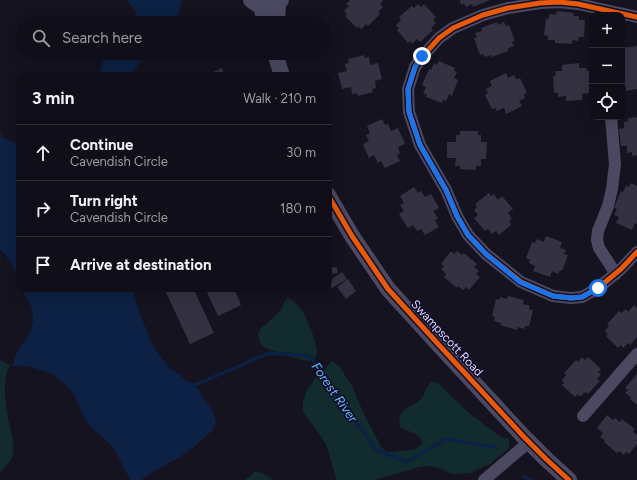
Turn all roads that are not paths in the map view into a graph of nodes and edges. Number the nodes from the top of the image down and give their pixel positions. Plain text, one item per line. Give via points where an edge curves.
1 (280, 2) edge
2 (256, 3) edge
3 (602, 12) edge
4 (625, 15) edge
5 (262, 16) edge
6 (278, 16) edge
7 (637, 17) edge
8 (277, 60) edge
9 (281, 72) edge
10 (611, 120) edge
11 (332, 202) edge
12 (637, 252) edge
13 (616, 274) junction
14 (637, 354) edge
15 (583, 416) dead end
16 (529, 442) junction
17 (484, 480) edge
18 (569, 480) edge

1 - 2 street via 267,7
1 - 6 street
2 - 5 street
3 - 13 street via 578,4 540,3 483,15 453,28 439,38 415,67 408,89 409,112 420,145 468,235 486,254 520,282 553,296 571,298 582,297
4 - 7 street
8 - 9 street
10 - 13 street via 613,182 597,240 599,248
11 - 16 street, Swampscott Road via 388,289
12 - 13 street
14 - 15 street
16 - 17 street
16 - 18 street, Swampscott Road

